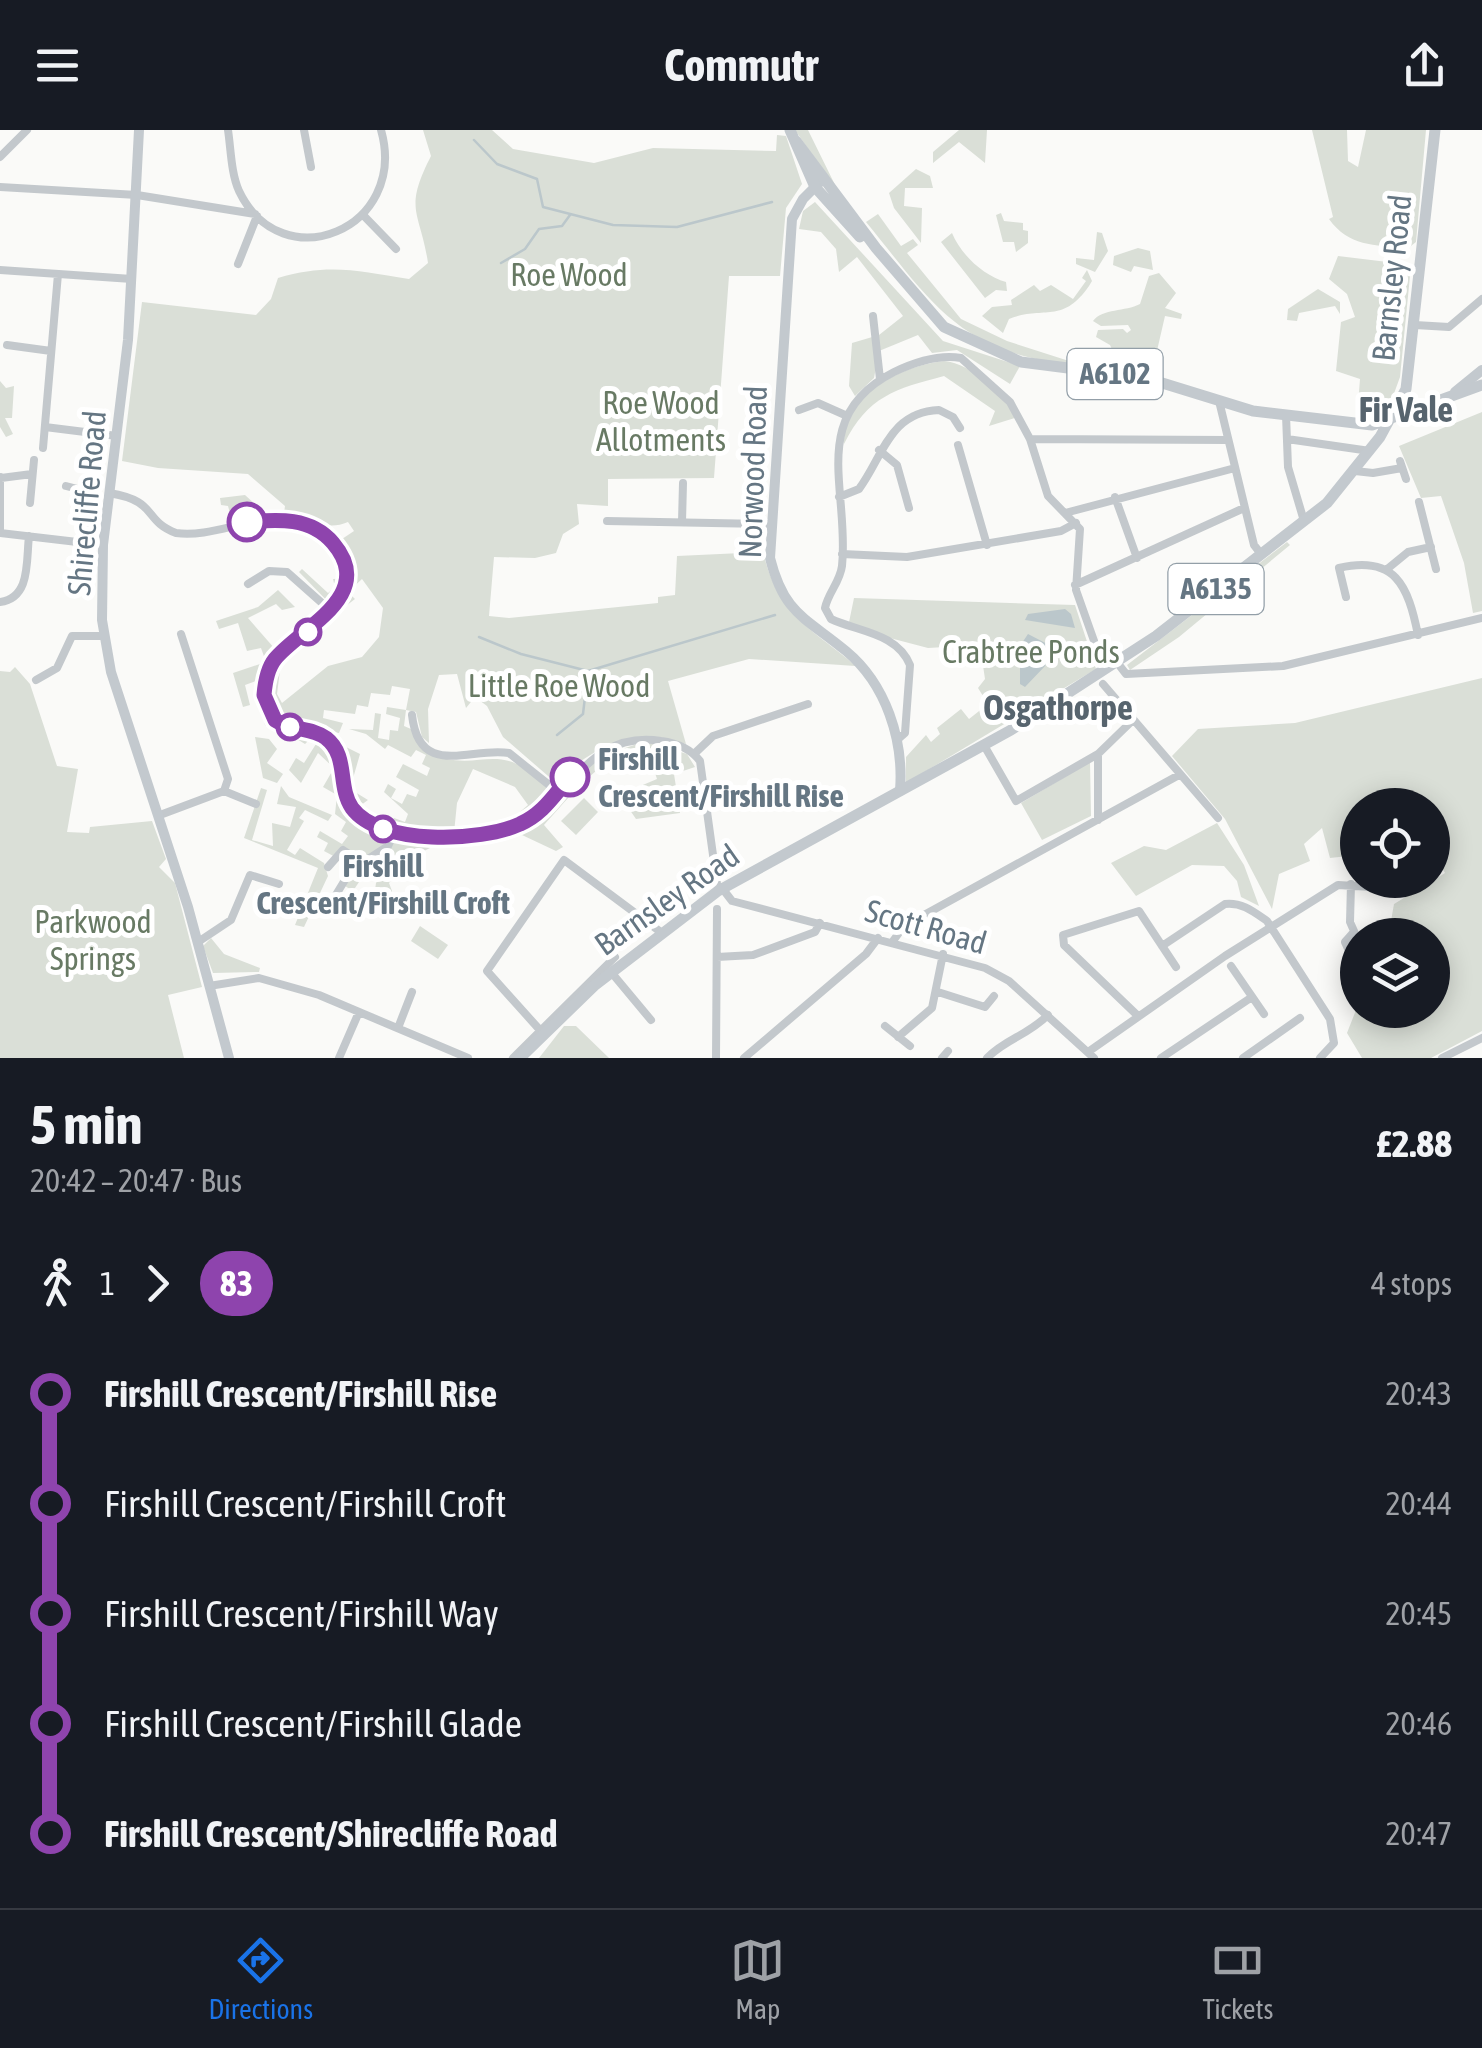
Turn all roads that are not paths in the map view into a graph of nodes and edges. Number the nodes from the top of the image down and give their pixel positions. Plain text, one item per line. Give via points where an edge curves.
1 (27, 130) edge
2 (138, 130) edge
3 (228, 130) edge
4 (304, 130) edge
5 (381, 130) edge
6 (1435, 130) edge
7 (793, 136) edge
8 (0, 158) edge
9 (312, 166) dead end
10 (819, 183) junction
11 (0, 187) edge
12 (137, 195) junction
13 (256, 215) junction
14 (364, 216) junction
15 (396, 249) dead end
16 (238, 264) dead end
17 (0, 270) edge
18 (58, 274) junction
19 (132, 279) junction
20 (1482, 299) edge
21 (873, 316) dead end
22 (1415, 325) junction
23 (6, 345) dead end
24 (51, 351) junction
25 (1482, 370) edge
26 (880, 379) junction
27 (1480, 384) edge
28 (1406, 389) junction
29 (1451, 396) junction
30 (1220, 404) junction
31 (1427, 406) junction
32 (799, 410) dead end
33 (846, 415) junction
34 (1286, 416) junction
35 (1391, 421) junction
36 (45, 427) junction
37 (960, 428) dead end
38 (117, 436) junction
39 (1030, 438) junction
40 (1228, 440) junction
41 (1287, 440) junction
42 (958, 445) dead end
43 (43, 448) dead end
44 (879, 450) junction
45 (1370, 451) junction
46 (34, 460) dead end
47 (1235, 468) junction
48 (1354, 471) junction
49 (32, 474) junction
50 (0, 478) edge
51 (1406, 479) dead end
52 (683, 483) dead end
53 (66, 486) dead end
54 (108, 493) junction
55 (1115, 496) junction
56 (839, 497) junction
57 (90, 501) junction
58 (1419, 502) dead end
59 (30, 503) dead end
60 (107, 506) junction
61 (908, 508) dead end
62 (1244, 508) junction
63 (1064, 513) junction
64 (607, 521) dead end
65 (1304, 521) junction
66 (682, 522) junction
67 (1076, 523) junction
68 (770, 524) junction
69 (90, 531) dead end
70 (0, 533) edge
71 (29, 536) junction
72 (103, 545) junction
73 (987, 545) junction
74 (1430, 547) junction
75 (842, 554) junction
76 (1261, 554) junction
77 (1137, 558) junction
78 (1436, 569) dead end
79 (1386, 570) junction
80 (248, 584) dead end
81 (1075, 585) junction
82 (1346, 598) dead end
83 (0, 602) edge
84 (331, 611) junction
85 (1482, 618) edge
86 (181, 634) dead end
87 (1418, 635) junction
88 (104, 636) junction
89 (1110, 665) junction
90 (36, 680) dead end
91 (1102, 684) dead end
92 (808, 704) dead end
93 (412, 715) dead end
94 (1133, 720) junction
95 (897, 740) junction
96 (985, 747) junction
97 (694, 754) junction
98 (1098, 754) junction
99 (1179, 774) junction
100 (224, 791) junction
101 (900, 791) junction
102 (558, 792) junction
103 (256, 804) dead end
104 (160, 815) junction
105 (1218, 818) dead end
106 (1098, 820) junction
107 (394, 833) junction
108 (360, 861) junction
109 (328, 867) dead end
110 (279, 884) dead end
111 (1340, 885) edge
112 (720, 889) junction
113 (334, 898) dead end
114 (717, 909) dead end
115 (820, 923) junction
116 (1270, 926) junction
117 (662, 933) junction
118 (878, 938) junction
119 (892, 941) junction
120 (198, 942) junction
121 (1162, 946) junction
122 (942, 954) junction
123 (615, 957) dead end
124 (717, 957) junction
125 (1176, 966) dead end
126 (1231, 966) dead end
127 (611, 972) junction
128 (209, 986) junction
129 (412, 992) dead end
130 (938, 992) junction
131 (994, 996) dead end
132 (1252, 997) junction
133 (358, 1012) junction
134 (1264, 1014) dead end
135 (1048, 1015) junction
136 (1138, 1016) junction
137 (1300, 1018) dead end
138 (651, 1020) dead end
139 (1271, 1024) dead end
140 (885, 1026) dead end
141 (398, 1028) junction
142 (540, 1033) junction
143 (1278, 1034) junction
144 (898, 1037) junction
145 (1482, 1038) edge
146 (436, 1044) junction
147 (910, 1046) dead end
148 (1091, 1055) edge
149 (229, 1058) edge
150 (339, 1058) edge
151 (432, 1058) edge
152 (468, 1058) edge
153 (521, 1058) edge
154 (716, 1058) edge
155 (744, 1058) edge
156 (987, 1058) edge
157 (1161, 1058) edge
158 (1242, 1058) edge
159 (1320, 1058) edge
160 (1442, 1058) edge

1 - 8 street
2 - 12 street, Shirecliffe Road
3 - 13 street via 235,178
4 - 9 street
5 - 14 street via 385,178
6 - 22 main road, Barnsley Road / A6135
7 - 10 main road
10 - 30 main road, A6102 via 937,320 961,338 1035,366 1146,378
10 - 68 street, Norwood Road via 792,220
11 - 12 street
12 - 13 street
12 - 19 street, Shirecliffe Road
13 - 14 street via 305,237 340,231
13 - 16 street
14 - 15 street
17 - 18 street
18 - 19 street
18 - 24 street
19 - 38 street, Shirecliffe Road
20 - 22 street via 1449,326
21 - 26 street
22 - 28 main road, Barnsley Road / A6135
23 - 24 street
24 - 36 street
25 - 29 street
26 - 33 street
26 - 39 street via 918,362 968,362 1001,392
27 - 29 main road, A6102
28 - 31 main road via 1416,404
28 - 35 main road, Barnsley Road / A6135
29 - 31 main road, A6102
30 - 34 main road, A6102
30 - 40 street
31 - 35 main road, A6102
32 - 33 street via 818,403
33 - 56 street
34 - 35 main road, A6102
34 - 41 street
35 - 45 main road, Barnsley Road / A6135
36 - 38 street
36 - 43 street
37 - 44 street via 947,413 919,413
38 - 54 street, Shirecliffe Road
39 - 40 street
39 - 63 street via 1044,488
40 - 47 street
41 - 45 street
41 - 65 street via 1290,479
42 - 73 street
44 - 56 street via 859,490
44 - 61 street via 897,464
45 - 48 main road, Barnsley Road / A6135
46 - 49 street
47 - 55 street
47 - 62 street
48 - 51 street via 1373,474 1401,465
48 - 65 main road, Barnsley Road / A6135
49 - 50 street
49 - 59 street
50 - 70 street
52 - 66 street
53 - 57 street via 88,489
54 - 60 street, Shirecliffe Road
54 - 84 street via 141,500 176,533 280,520 317,529 338,548 344,571
55 - 63 street
55 - 77 street
56 - 75 street
57 - 60 street
57 - 69 street
58 - 74 street
60 - 72 street, Shirecliffe Road
62 - 76 street
62 - 77 street
63 - 67 street
64 - 66 street
65 - 76 main road, Barnsley Road / A6135
66 - 68 street
67 - 73 street
67 - 81 street via 1082,540
68 - 95 street, Norwood Road via 770,558 788,606 870,676
70 - 71 street
71 - 72 street
71 - 83 street via 24,586 17,597
72 - 88 street, Shirecliffe Road
73 - 75 street via 892,558
74 - 78 street
74 - 79 street via 1408,552
75 - 95 street via 826,614 895,642 910,664 905,733
76 - 89 main road, Barnsley Road / A6135
77 - 81 street
79 - 82 street via 1365,562 1339,568
79 - 87 street via 1408,595
80 - 84 street via 269,571 287,572
81 - 89 street
84 - 107 street via 274,660 264,686 266,704 282,725 329,740 353,809
85 - 87 street
86 - 100 street via 228,780
87 - 89 street via 1283,666 1126,674
88 - 90 street via 72,636 57,668
88 - 104 street, Shirecliffe Road
89 - 96 main road, Barnsley Road / A6135
91 - 94 street
92 - 97 street via 713,736
93 - 102 street via 416,735 436,754 509,754
94 - 98 street
94 - 99 street
95 - 101 street, Norwood Road
96 - 98 street via 1013,800
96 - 101 main road, Barnsley Road / A6135
97 - 102 street via 665,741 631,742 597,756
97 - 112 street via 702,769
98 - 106 street
99 - 105 street
99 - 106 street
100 - 103 street
100 - 104 street
101 - 112 main road, Barnsley Road / A6135
102 - 107 street via 534,816 503,830
104 - 120 street, Shirecliffe Road
106 - 119 street via 904,926
107 - 108 street via 388,846
108 - 109 street via 343,850
108 - 113 street
110 - 120 street via 250,876 232,920
111 - 116 street
112 - 115 street, Scott Road via 732,901
112 - 117 main road, Barnsley Road / A6135
114 - 124 street
115 - 118 street, Scott Road
115 - 124 street via 814,932 752,955
116 - 121 street via 1244,906 1225,904
116 - 136 street
116 - 159 street via 1330,1019 1334,1043
117 - 127 main road, Barnsley Road / A6135
117 - 142 street via 564,860 488,967
118 - 119 street, Scott Road
118 - 155 street
119 - 122 street, Scott Road
120 - 128 street, Shirecliffe Road
121 - 125 street
121 - 136 street via 1139,911 1062,938
122 - 130 street
122 - 135 street, Scott Road via 1000,974
123 - 142 street
124 - 154 street
126 - 132 street
127 - 138 street
127 - 142 main road, Barnsley Road / A6135
128 - 133 street via 259,978
128 - 149 street, Shirecliffe Road
129 - 141 street
130 - 131 street via 985,1007
130 - 144 street via 932,1008
132 - 134 street
132 - 157 street
133 - 141 street
133 - 150 street
135 - 148 street, Scott Road
135 - 156 street via 1027,1036 1005,1042
136 - 148 street
137 - 143 street
139 - 143 street
140 - 144 street
141 - 146 street
142 - 153 main road, Barnsley Road / A6135
143 - 158 street
144 - 147 street
145 - 160 street
146 - 151 street
146 - 152 street

